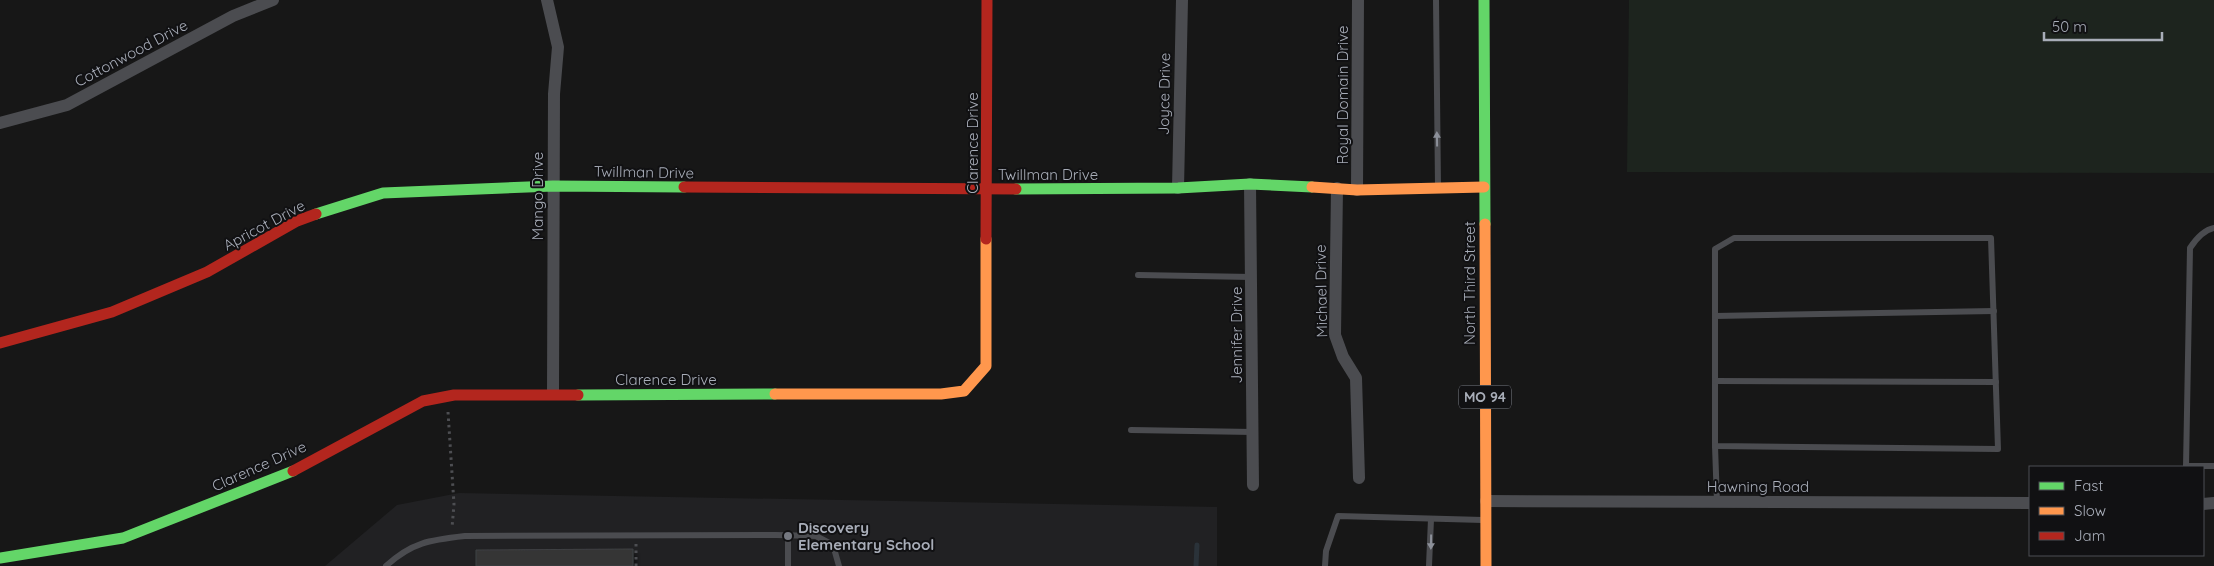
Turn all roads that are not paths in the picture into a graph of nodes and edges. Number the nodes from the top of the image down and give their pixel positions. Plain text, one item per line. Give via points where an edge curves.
1 (274, 0) edge
2 (547, 0) edge
3 (986, 0) edge
4 (1182, 0) edge
5 (1358, 0) edge
6 (1436, 0) edge
7 (1484, 0) edge
8 (0, 123) edge
9 (1250, 184) junction
10 (553, 186) junction
11 (1484, 187) junction
12 (1178, 188) junction
13 (1337, 188) junction
14 (1438, 188) junction
15 (987, 190) junction
16 (1358, 190) junction
17 (2214, 228) edge
18 (1138, 274) dead end
19 (1252, 277) junction
20 (1994, 311) junction
21 (1715, 316) junction
22 (0, 343) edge
23 (1715, 381) junction
24 (1996, 382) junction
25 (553, 394) junction
26 (1131, 430) dead end
27 (1253, 432) junction
28 (1715, 446) junction
29 (2186, 466) edge
30 (1359, 478) dead end
31 (1253, 485) dead end
32 (1486, 501) junction
33 (1717, 502) junction
34 (2029, 503) edge
35 (1431, 519) junction
36 (1486, 520) junction
37 (788, 535) junction
38 (0, 558) edge
39 (386, 566) edge
40 (788, 566) edge
41 (839, 566) edge
42 (1325, 566) edge
43 (1429, 566) edge
44 (1486, 566) edge

1 - 8 street, Cottonwood Drive via 233,16 67,105
2 - 10 street, Mango Drive via 558,47
3 - 15 street, Clarence Drive
4 - 12 street, Joyce Drive
5 - 16 street, Royal Domain Drive
14 -> 6 lane
7 - 11 street, North Third Street / MO 94
9 - 12 street, Twillman Drive
9 - 13 street, Twillman Drive
9 - 19 street, Jennifer Drive
10 - 15 street, Twillman Drive
10 - 22 street, Apricot Drive via 383,193 339,205 297,222 207,272 121,308
10 - 25 street, Mango Drive
11 - 14 street, Twillman Drive
11 - 32 street, North Third Street / MO 94
12 - 15 street, Twillman Drive
13 - 16 street, Twillman Drive
13 - 30 street, Michael Drive via 1335,335 1343,358 1356,378
14 - 16 street, Twillman Drive
15 - 25 street, Clarence Drive via 986,366 964,391 941,394
17 - 29 lane via 2196,239 2190,248
18 - 19 lane
19 - 27 street, Jennifer Drive
20 - 21 lane
20 - 21 lane via 1991,238 1734,238 1715,249
20 - 24 lane
21 - 23 lane
23 - 24 lane
23 - 28 lane
24 - 28 lane via 1998,449
25 - 38 street, Clarence Drive via 448,396 423,401 283,476 123,538
26 - 27 lane
27 - 31 street, Jennifer Drive
28 - 33 lane
32 - 33 street, Hawning Road
32 - 36 street, North Third Street / MO 94
33 - 34 street, Hawning Road
35 - 36 lane
35 - 42 lane via 1338,516 1326,551
35 -> 43 lane
36 - 44 street, North Third Street / MO 94
37 - 39 lane via 464,536 431,540 402,551
37 - 40 lane
37 - 41 lane via 816,536 833,545

